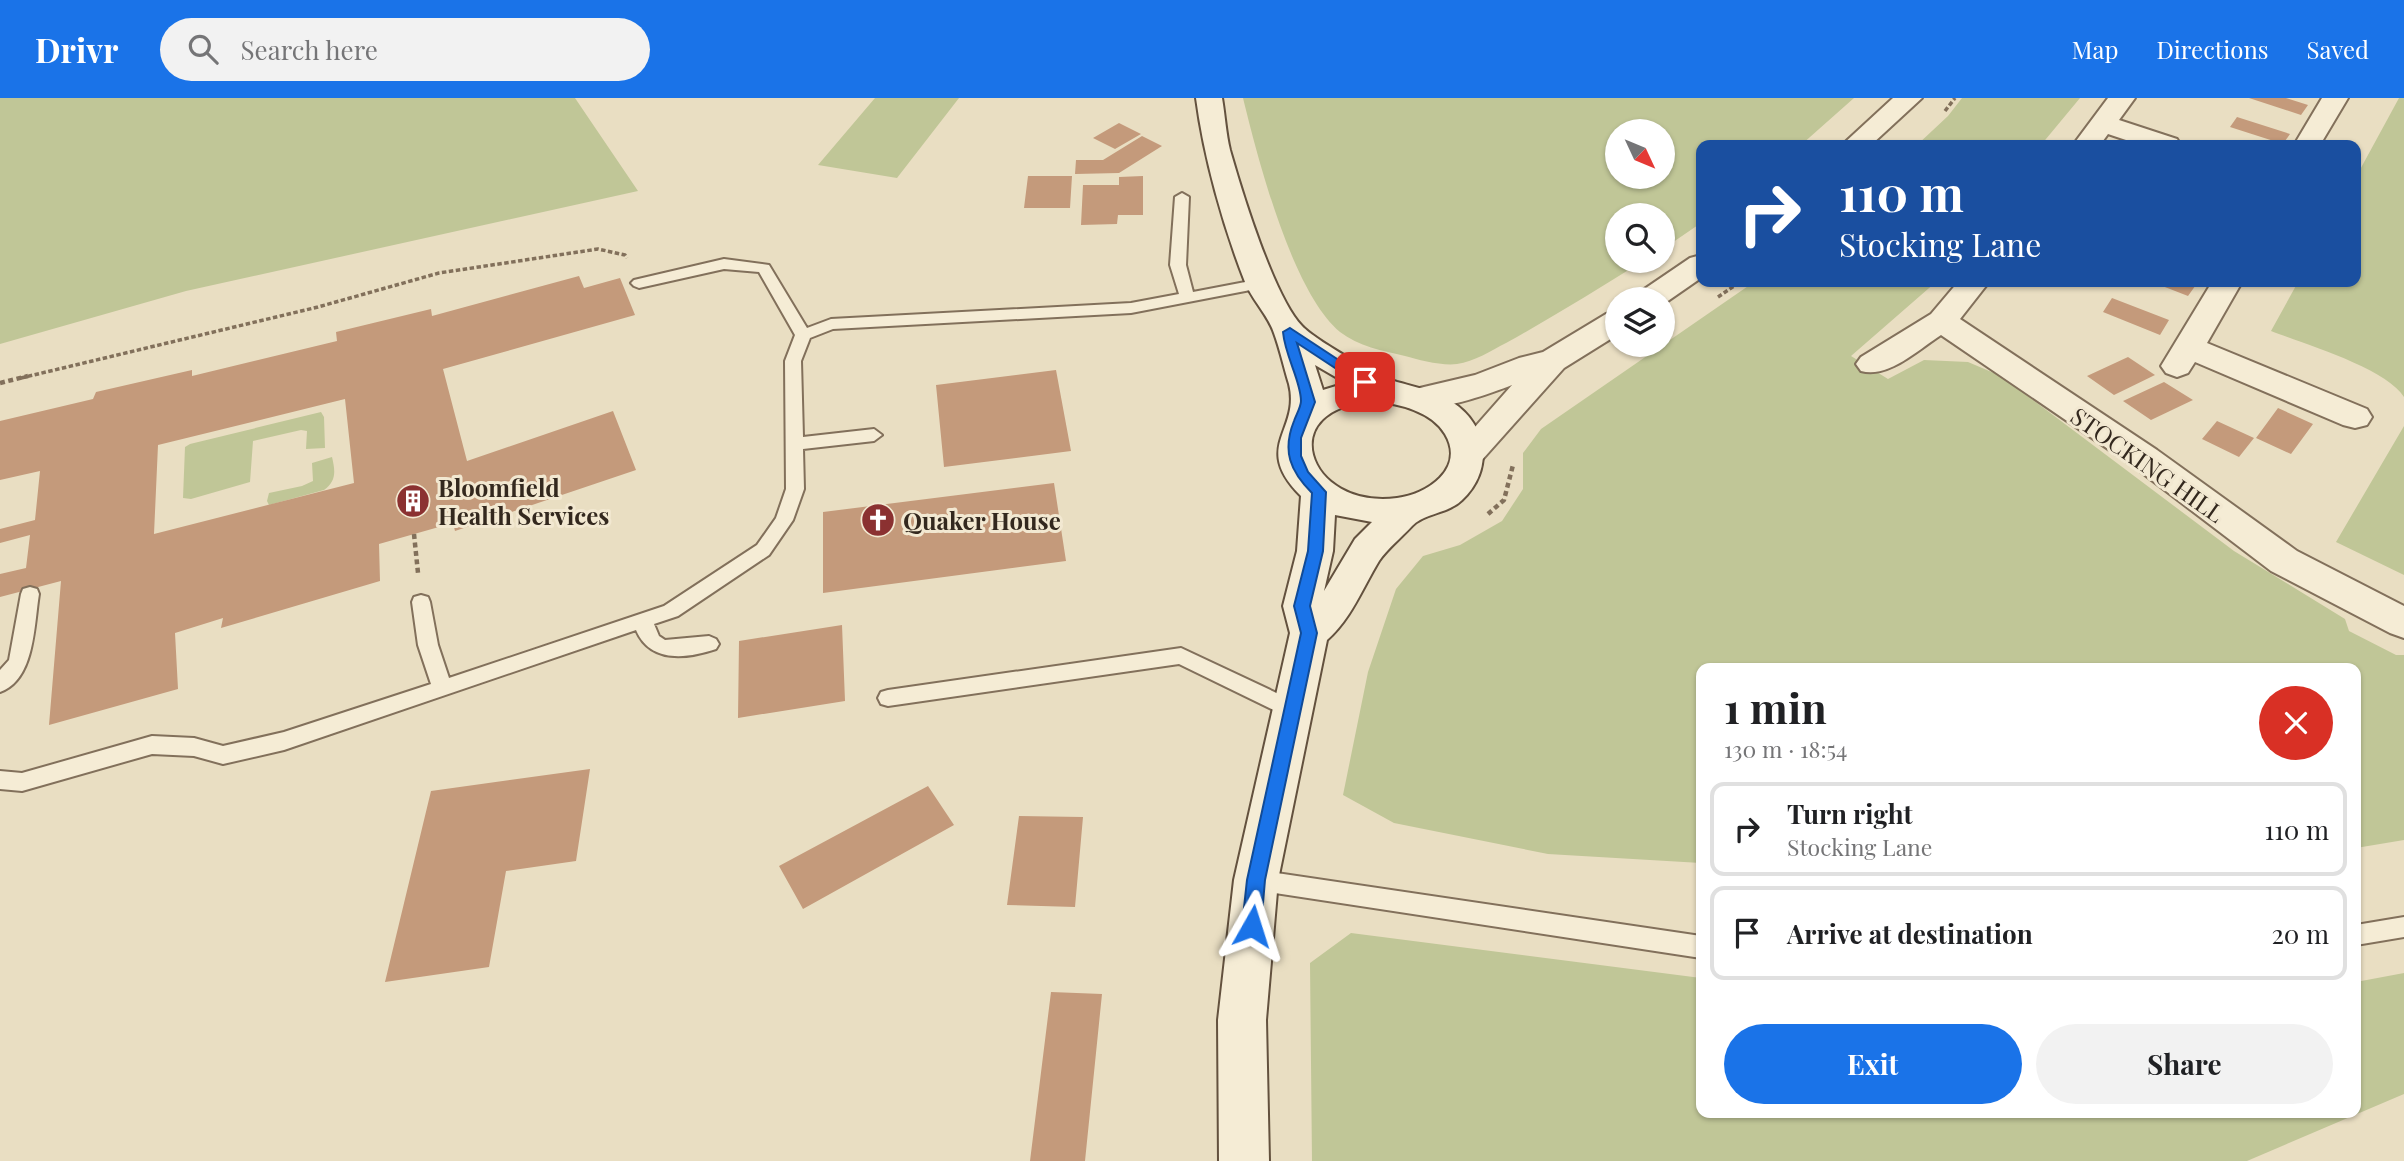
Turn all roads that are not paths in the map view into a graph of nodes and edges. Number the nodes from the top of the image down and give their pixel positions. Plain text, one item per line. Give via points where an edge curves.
1 (1209, 98) edge
2 (1909, 98) edge
3 (2122, 98) edge
4 (2334, 98) edge
5 (2103, 124) junction
6 (1861, 140) edge
7 (2090, 140) edge
8 (2152, 140) edge
9 (2309, 140) edge
10 (1182, 197) dead end
11 (1696, 268) edge
12 (639, 284) road end
13 (1261, 284) junction
14 (1668, 287) edge
15 (1970, 287) edge
16 (2224, 287) edge
17 (1187, 297) junction
18 (1942, 321) junction
19 (1605, 328) edge
20 (1290, 332) junction
21 (803, 335) junction
22 (1553, 360) junction
23 (1872, 364) dead end
24 (1404, 395) junction
25 (2355, 417) dead end
26 (1302, 420) junction
27 (874, 435) dead end
28 (794, 444) junction
29 (1469, 453) junction
30 (1319, 492) junction
31 (1404, 512) junction
32 (30, 594) dead end
33 (421, 602) dead end
34 (643, 620) junction
35 (2392, 627) edge
36 (1309, 633) junction
37 (709, 644) dead end
38 (0, 684) edge
39 (442, 687) junction
40 (888, 698) dead end
41 (1293, 710) junction
42 (0, 780) edge
43 (1256, 880) junction
44 (2404, 927) edge
45 (2361, 934) edge
46 (1696, 946) edge
47 (1244, 1161) edge

1 - 13 main road via 1216,148
2 - 6 main road
3 - 5 main road
4 - 9 main road
5 - 7 main road
5 - 8 main road
10 - 17 lane via 1178,265
11 - 14 main road
12 - 21 lane via 724,264 764,268
13 - 17 lane
13 - 20 main road
15 - 18 main road
16 - 25 main road via 2183,357 2309,382
17 - 21 lane via 1130,308 831,324
18 - 23 main road
18 - 35 main road, STOCKING HILL via 2145,458 2284,561
19 - 22 main road
20 - 24 main road via 1356,376
20 - 26 main road via 1308,402
21 - 28 lane via 793,361
22 - 24 main road via 1484,384
22 - 29 main road
24 - 26 main road via 1354,393 1324,402
24 - 29 main road via 1444,413 1461,431
26 - 30 main road via 1294,438 1294,456
27 - 28 lane
28 - 34 lane via 795,489 784,520 762,550 671,611
29 - 31 main road via 1466,473 1453,491 1432,505
30 - 31 main road via 1373,512
30 - 36 main road via 1315,551 1302,606
31 - 36 main road via 1368,549 1329,616
32 - 38 lane via 18,663
33 - 39 lane via 428,645
34 - 37 lane via 653,645 672,650
34 - 39 lane
36 - 41 main road
39 - 42 lane via 284,741 223,755 194,747 152,745 22,782
40 - 41 lane via 1181,656
41 - 43 main road
43 - 46 lane
43 - 47 main road via 1242,1020
44 - 45 lane

